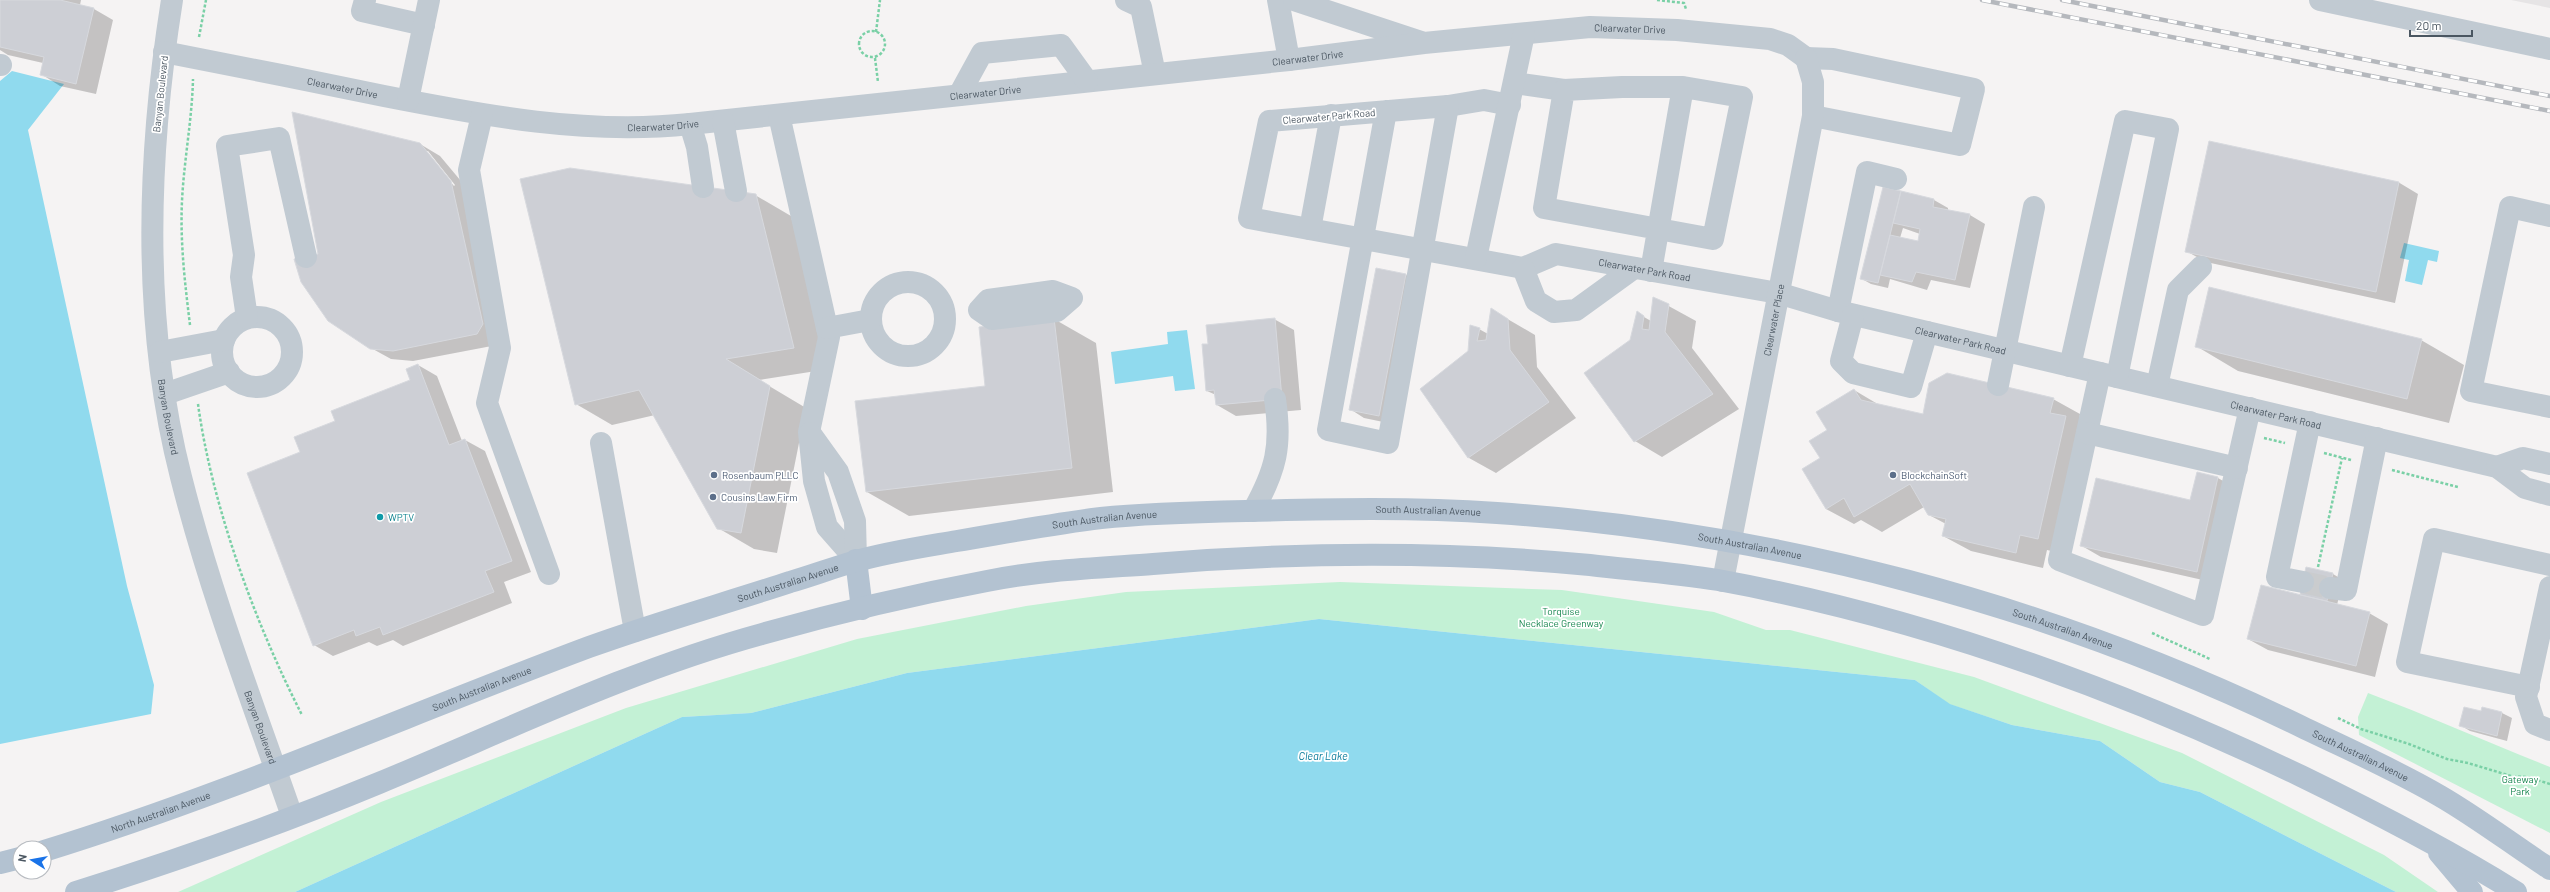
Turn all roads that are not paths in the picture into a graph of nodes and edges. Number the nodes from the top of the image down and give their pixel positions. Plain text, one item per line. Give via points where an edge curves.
1 (172, 0) edge
2 (365, 0) edge
3 (429, 0) edge
4 (1126, 0) edge
5 (1278, 0) edge
6 (1294, 0) edge
7 (2320, 0) edge
8 (424, 25) junction
9 (1524, 34) junction
10 (1424, 43) junction
11 (2550, 49) edge
12 (164, 52) junction
13 (1806, 58) junction
14 (1289, 60) junction
15 (1155, 74) junction
16 (1087, 81) junction
17 (1515, 83) junction
18 (1683, 87) junction
19 (1564, 90) junction
20 (960, 95) junction
21 (408, 100) junction
22 (1510, 105) junction
23 (1448, 106) junction
24 (1386, 111) junction
25 (482, 115) junction
26 (778, 115) junction
27 (1331, 115) junction
28 (1813, 116) junction
29 (723, 121) junction
30 (690, 124) junction
31 (1896, 179) dead end
32 (703, 187) dead end
33 (736, 192) dead end
34 (2034, 207) dead end
35 (2550, 216) edge
36 (1310, 229) junction
37 (1659, 230) junction
38 (1362, 239) junction
39 (1424, 250) junction
40 (306, 256) dead end
41 (1476, 258) junction
42 (2201, 267) dead end
43 (1523, 268) junction
44 (1642, 269) junction
45 (1778, 293) junction
46 (1028, 304) dead end
47 (944, 311) junction
48 (1846, 313) junction
49 (253, 317) junction
50 (870, 320) junction
51 (827, 328) junction
52 (1926, 332) junction
53 (224, 340) junction
54 (2005, 351) junction
55 (160, 352) junction
56 (2070, 366) junction
57 (229, 372) junction
58 (2108, 375) junction
59 (1998, 385) dead end
60 (2157, 386) junction
61 (165, 394) junction
62 (1275, 400) dead end
63 (2550, 407) edge
64 (2250, 408) junction
65 (2310, 422) junction
66 (2087, 433) junction
67 (2377, 438) junction
68 (601, 443) dead end
69 (2550, 464) edge
70 (2497, 467) junction
71 (2237, 468) junction
72 (2550, 494) edge
73 (1253, 511) junction
74 (1732, 541) junction
75 (856, 560) junction
76 (2550, 565) edge
77 (549, 574) dead end
78 (2310, 576) tunnel mouth
79 (1723, 581) junction
80 (2550, 587) edge
81 (2330, 588) tunnel mouth
82 (862, 609) junction
83 (635, 631) junction
84 (2529, 687) junction
85 (2550, 730) edge
86 (276, 770) junction
87 (2444, 798) junction
88 (292, 816) junction
89 (2428, 840) junction
90 (52, 848) edge
91 (2550, 850) edge
92 (12, 860) edge
93 (0, 863) edge
94 (2550, 869) edge
95 (76, 892) edge
96 (2472, 892) edge
97 (2516, 892) edge

1 - 12 street, Banyan Boulevard
2 - 8 street via 362,11
3 - 8 street
4 - 15 street via 1141,7
5 - 14 street
6 - 10 street
7 - 11 street
8 - 21 street
9 - 10 street, Clearwater Drive
9 - 13 street, Clearwater Drive via 1590,27 1677,30 1770,39 1788,45
9 - 17 street
10 - 14 street, Clearwater Drive
12 - 21 street, Clearwater Drive
12 - 55 street, Banyan Boulevard via 152,173 155,305
13 - 28 street, Clearwater Place via 1813,82
13 - 28 street via 1833,59 1974,89 1960,145
14 - 15 street, Clearwater Drive
15 - 16 street, Clearwater Drive
16 - 20 street, Clearwater Drive
16 - 20 street via 1061,45 982,53
17 - 19 street
17 - 22 street
18 - 19 street
18 - 37 street
18 - 37 street via 1742,97 1713,239
19 - 37 street via 1544,208
20 - 26 street, Clearwater Drive
21 - 25 street, Clearwater Drive
22 - 23 street, Clearwater Park Road via 1484,100
22 - 41 street
23 - 24 street, Clearwater Park Road
23 - 39 street
24 - 27 street, Clearwater Park Road
24 - 38 street
25 - 30 street, Clearwater Drive via 555,125 616,128
25 - 77 street via 469,170 500,348 487,403
26 - 29 street, Clearwater Drive
26 - 51 street
27 - 36 street
27 - 36 street, Clearwater Park Road via 1269,120 1249,218
28 - 45 street, Clearwater Place
29 - 30 street, Clearwater Drive
29 - 33 street
30 - 32 street via 697,147
31 - 48 street via 1867,172
34 - 54 street
35 - 63 street via 2510,207 2471,391
36 - 38 street, Clearwater Park Road
37 - 44 street
38 - 39 street, Clearwater Park Road
38 - 39 street via 1328,430 1388,444
39 - 41 street, Clearwater Park Road
40 - 49 street via 279,138 227,146 244,255 248,259 256,287
41 - 43 street, Clearwater Park Road
42 - 60 street via 2178,290
43 - 44 street, Clearwater Park Road via 1556,254
43 - 44 street via 1536,301 1554,312 1576,310
44 - 45 street, Clearwater Park Road
45 - 48 street, Clearwater Park Road
45 - 74 street, Clearwater Place
46 - 47 street via 988,300 979,310
47 - 50 street via 940,299 932,290 921,284 897,283 878,297 872,308
47 - 50 street via 945,323 935,345 914,357 895,354 879,344
48 - 52 street, Clearwater Park Road
48 - 52 street via 1841,361 1853,373 1919,389
49 - 53 street via 237,322
49 - 57 street via 275,322 287,334 292,357 288,368 276,381 259,387 247,386 237,381
50 - 51 street
51 - 75 street via 829,337 809,432 814,481 827,528
52 - 54 street, Clearwater Park Road
53 - 55 street
53 - 57 street via 222,351
54 - 56 street, Clearwater Park Road
54 - 59 street
55 - 61 street, Banyan Boulevard
56 - 58 street, Clearwater Park Road
56 - 58 street via 2125,121 2168,128
57 - 61 street
58 - 60 street, Clearwater Park Road
58 - 66 street
60 - 64 street, Clearwater Park Road
61 - 86 street, Banyan Boulevard via 180,475 201,548
62 - 73 street via 1279,430 1274,465 1268,484
64 - 65 street, Clearwater Park Road
64 - 71 street
65 - 67 street, Clearwater Park Road
65 - 78 street via 2278,577
66 - 71 street
66 - 71 street via 2059,560 2203,615
67 - 70 street, Clearwater Park Road
67 - 81 street via 2346,590
68 - 83 street
69 - 70 street via 2522,458
70 - 72 street via 2525,488
73 - 74 main road, South Australian Avenue via 1319,508 1498,513 1601,522
73 - 75 main road, South Australian Avenue via 1096,519
74 - 79 street, Clearwater Place
74 - 87 main road, South Australian Avenue via 1853,566 1952,592 2050,623 2146,658 2241,698 2398,773
75 - 82 main road
75 - 83 main road, South Australian Avenue
76 - 84 street via 2434,539 2407,662
79 - 82 main road via 1662,572 1472,556 1297,555 1191,561 994,579
79 - 89 main road via 1828,604 1927,630 2122,696 2216,735
80 - 84 street
82 - 88 main road via 760,634 668,664 372,786
83 - 86 main road, South Australian Avenue via 342,742
84 - 85 street via 2526,697 2535,724
86 - 88 street, Banyan Boulevard
86 - 90 main road, North Australian Avenue via 124,826
87 - 91 main road
87 - 94 main road, South Australian Avenue
88 - 95 main road via 215,847
89 - 96 main road
89 - 97 main road
92 - 93 main road

